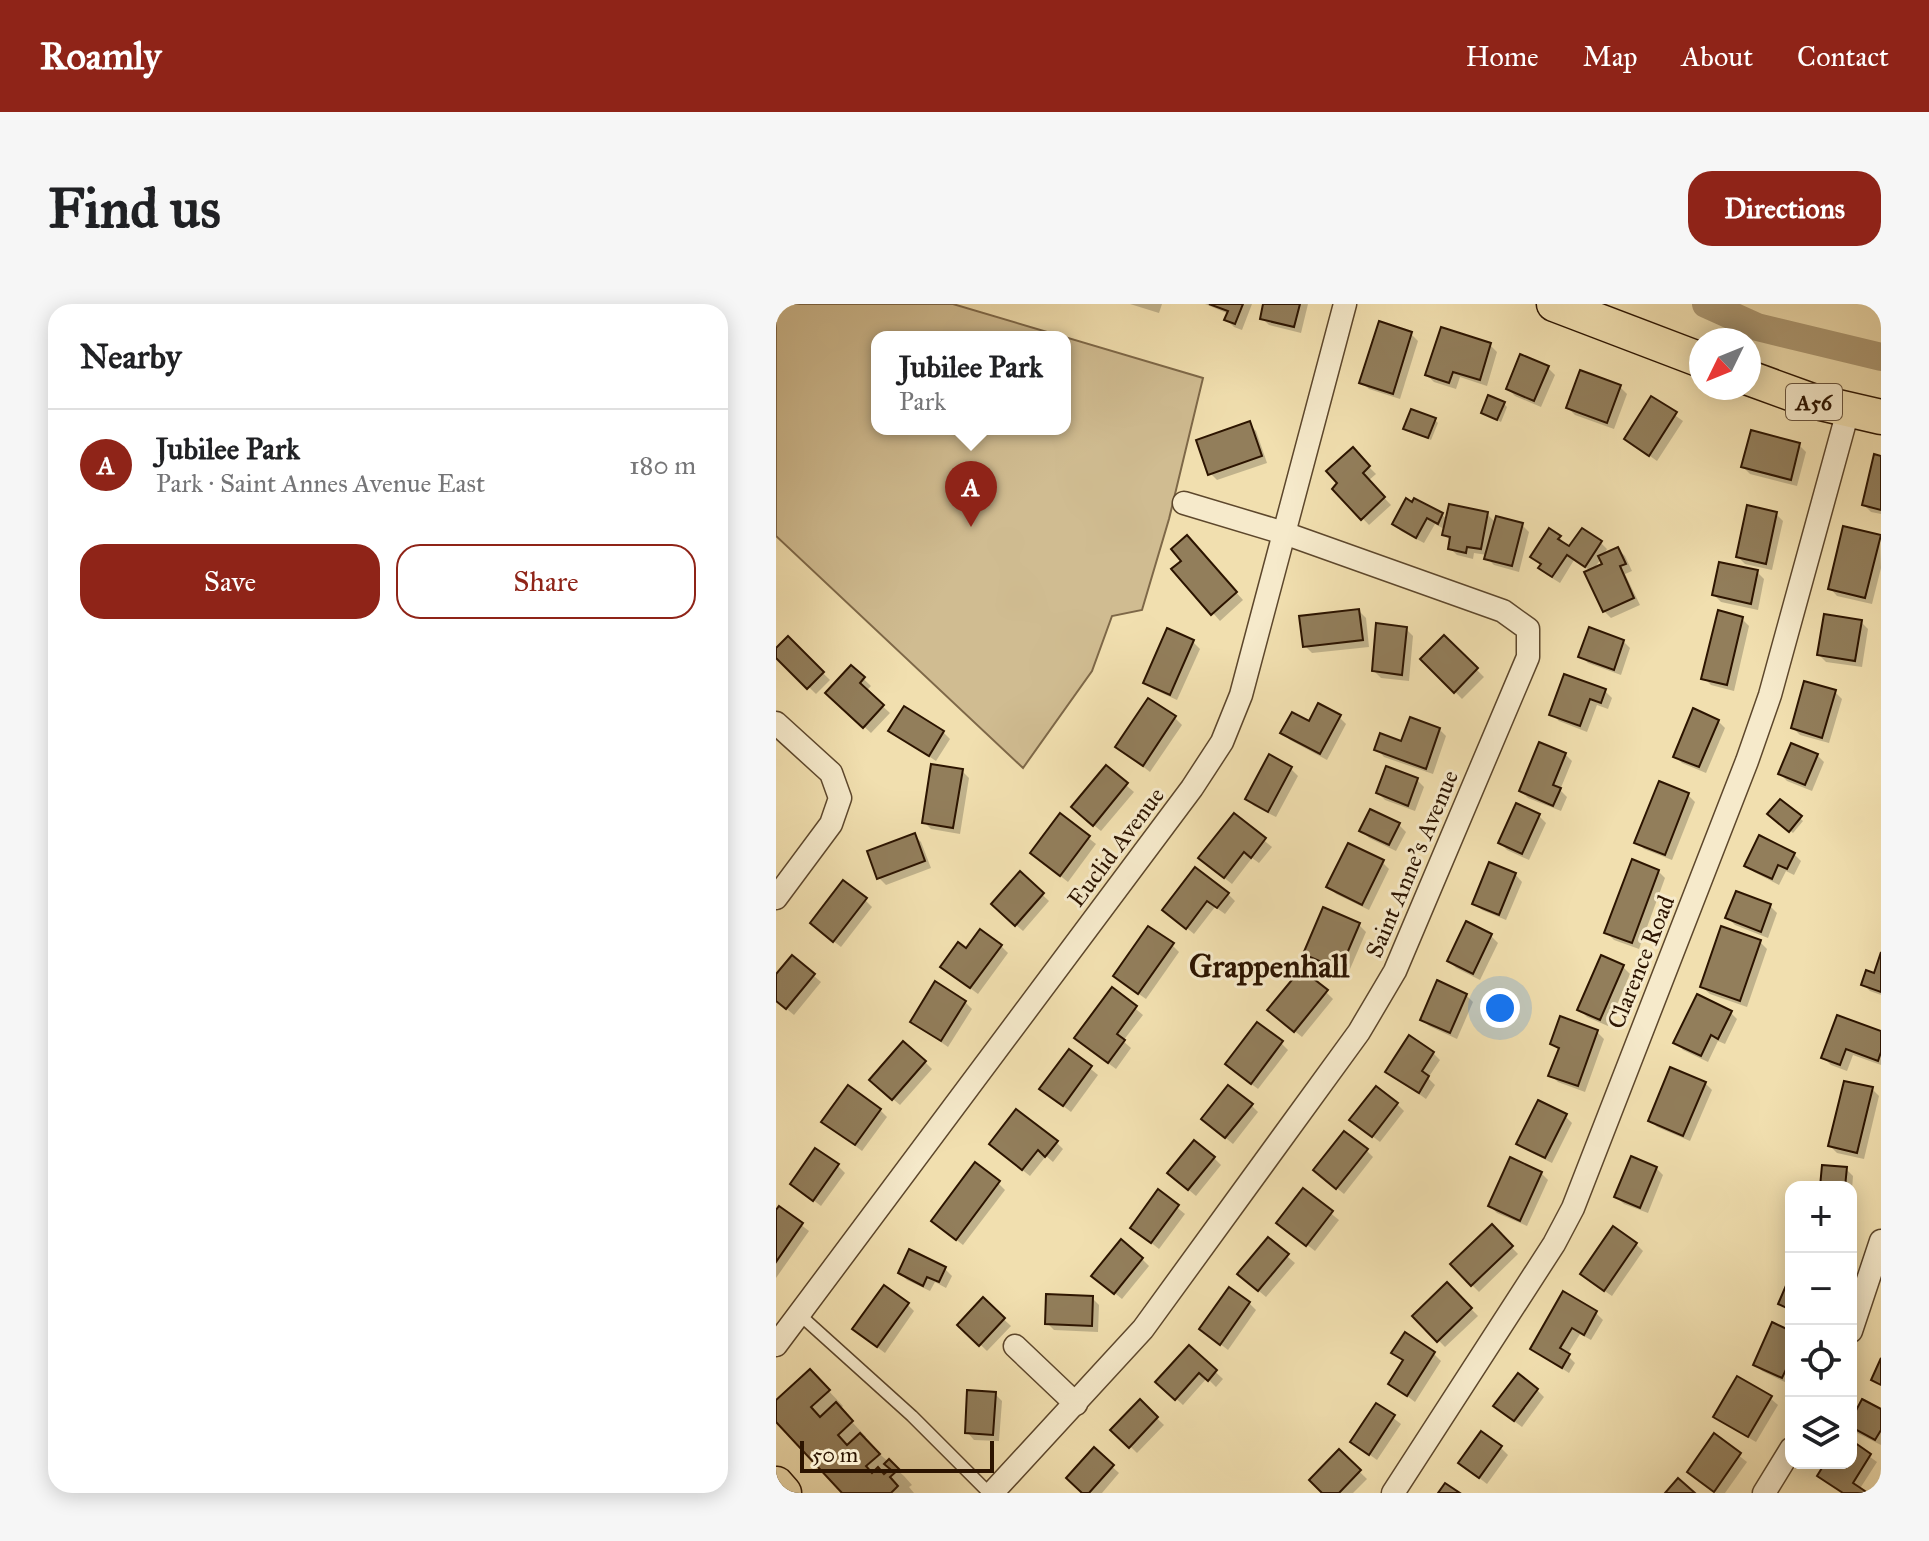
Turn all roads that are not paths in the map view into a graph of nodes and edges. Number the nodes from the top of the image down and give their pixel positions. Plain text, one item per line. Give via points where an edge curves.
1 (1345, 304) edge
2 (1554, 304) edge
3 (1689, 355) edge
4 (1761, 382) edge
5 (1848, 411) junction
6 (1881, 417) edge
7 (1184, 503) dead end
8 (1284, 533) junction
9 (776, 723) edge
10 (776, 898) edge
11 (1881, 1241) edge
12 (800, 1315) junction
13 (1853, 1325) edge
14 (776, 1345) edge
15 (1015, 1346) dead end
16 (1076, 1404) junction
17 (1785, 1459) edge
18 (776, 1485) edge
19 (783, 1493) edge
20 (990, 1493) edge
21 (1393, 1493) edge
22 (1764, 1493) edge

1 - 8 street, Euclid Avenue
2 - 3 main road
4 - 5 main road, A56
5 - 6 main road, A56
5 - 21 street, Clarence Road via 1770,695 1573,1208
7 - 8 street
8 - 12 street, Euclid Avenue via 1241,695 1222,742
8 - 16 street, Saint Anne's Avenue via 1503,611 1528,629 1528,657 1395,971 1359,1032 1173,1291
9 - 10 street via 831,773 840,798 831,824
11 - 13 street
12 - 14 street, Euclid Avenue
12 - 20 lane
15 - 16 street
16 - 20 street, Saint Anne's Avenue
17 - 22 street
18 - 19 highway

